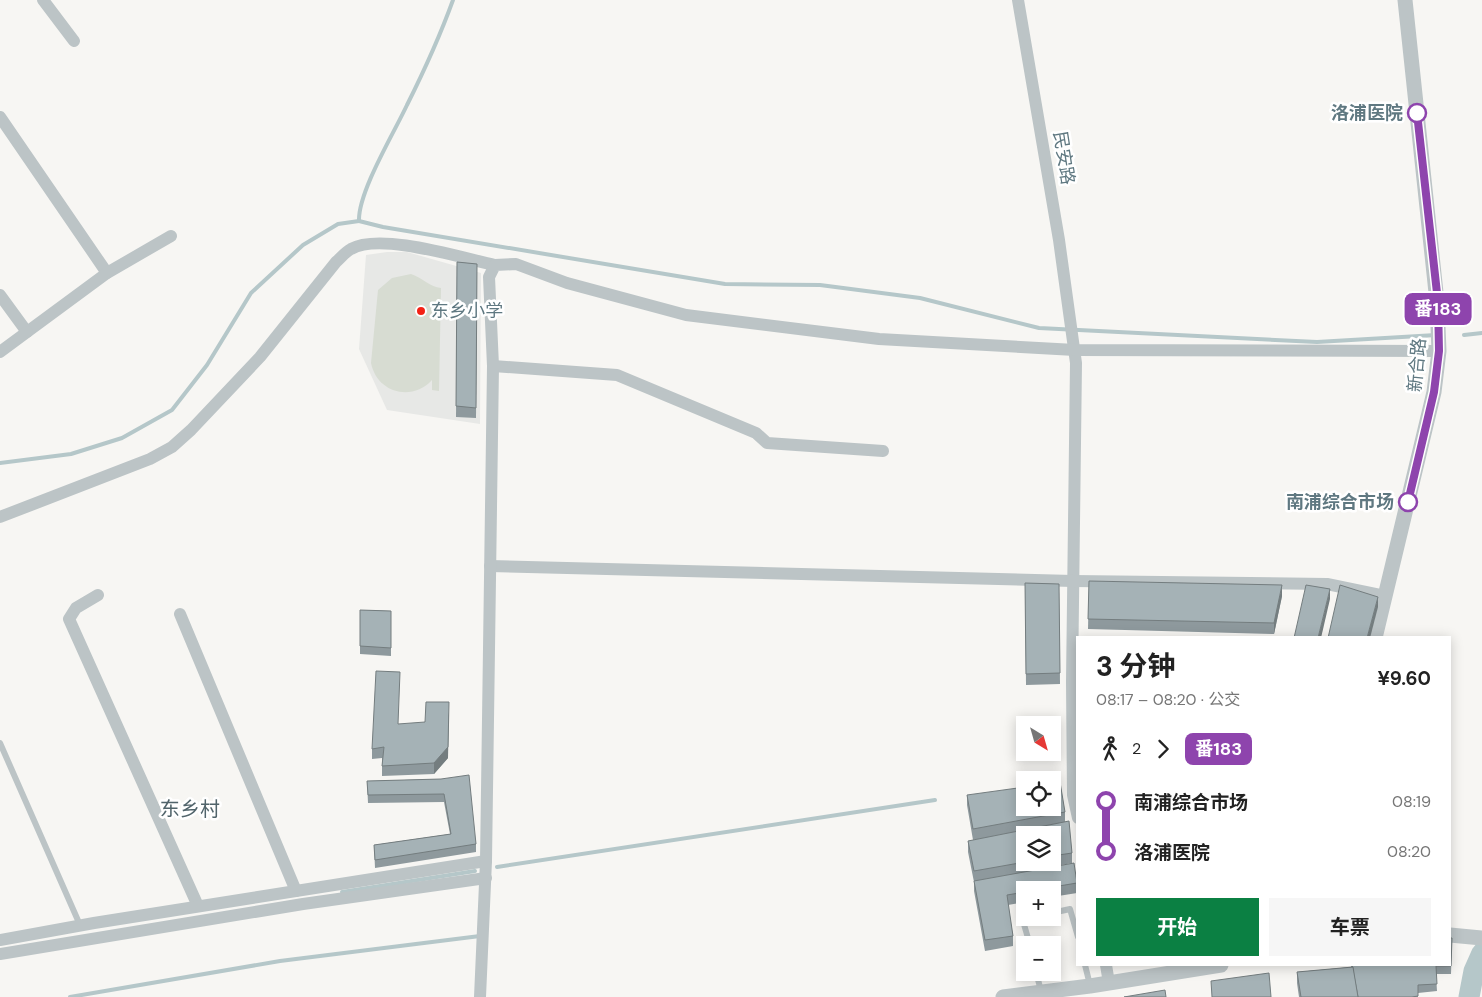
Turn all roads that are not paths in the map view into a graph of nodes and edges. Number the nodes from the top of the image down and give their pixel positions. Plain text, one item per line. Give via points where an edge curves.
1 (43, 0) edge
2 (1018, 0) edge
3 (1405, 0) edge
4 (74, 41) dead end
5 (0, 117) edge
6 (171, 236) dead end
7 (495, 265) junction
8 (107, 273) junction
9 (0, 295) edge
10 (27, 332) junction
11 (1439, 347) junction
12 (1075, 350) junction
13 (0, 352) edge
14 (493, 366) junction
15 (883, 451) dead end
16 (0, 517) edge
17 (490, 566) junction
18 (1072, 582) junction
19 (98, 595) dead end
20 (1385, 596) junction
21 (180, 614) dead end
22 (1375, 636) edge
23 (0, 743) edge
24 (1076, 809) edge
25 (486, 861) junction
26 (486, 878) junction
27 (296, 890) junction
28 (198, 906) junction
29 (1061, 911) edge
30 (80, 925) junction
31 (1076, 930) edge
32 (1452, 935) edge
33 (1482, 938) edge
34 (0, 940) edge
35 (0, 954) edge
36 (1085, 966) edge
37 (1106, 966) edge
38 (1215, 966) edge
39 (1038, 981) edge
40 (1109, 983) junction
41 (1090, 986) junction
42 (1041, 991) junction
43 (480, 997) edge
44 (1003, 997) edge

1 - 4 street
2 - 12 street, 民安路
3 - 11 street, 新合路 via 1438,302
5 - 8 street
6 - 8 street
7 - 12 street via 516,264 567,284 686,315 879,339
7 - 14 street via 489,277
7 - 16 street via 404,245 375,243 351,249 336,262 260,357 172,446 150,459
8 - 10 street
9 - 10 street
10 - 13 street
11 - 12 street
11 - 20 street, 新合路 via 1434,392
12 - 18 street, 民安路
14 - 15 street via 617,375 756,433 767,443
14 - 17 street
17 - 18 street
17 - 25 street
18 - 20 street via 1327,584
18 - 24 street, 民安路 via 1073,795
19 - 28 street via 76,608 69,619
20 - 22 street, 新合路
21 - 27 street
23 - 30 lane
25 - 26 street
25 - 27 street
26 - 35 street via 303,904
26 - 43 street
27 - 28 street
28 - 30 street
29 - 31 lane via 1070,909
30 - 34 street
32 - 33 street
36 - 41 lane
37 - 40 street
38 - 40 street
39 - 42 lane
40 - 41 street
41 - 42 street
42 - 44 street

